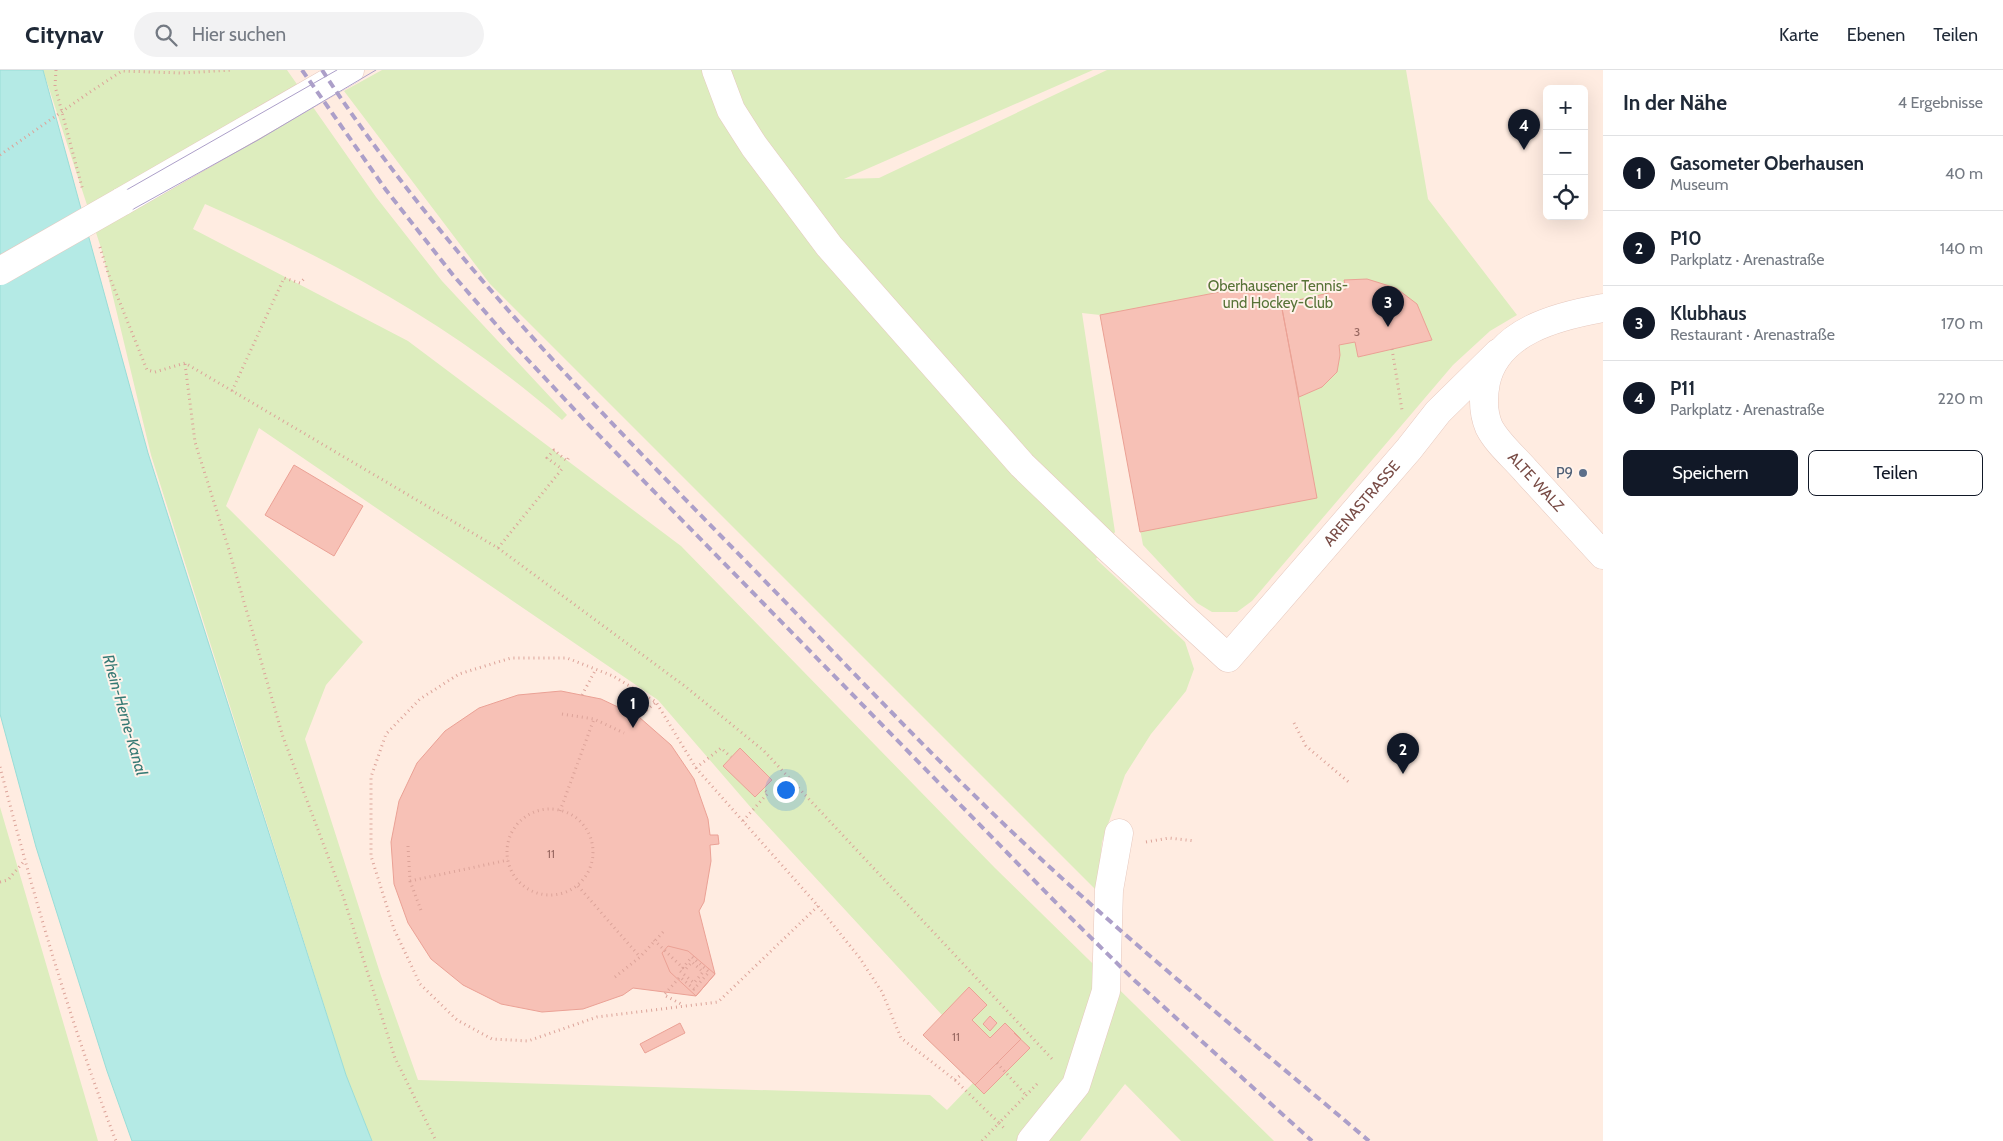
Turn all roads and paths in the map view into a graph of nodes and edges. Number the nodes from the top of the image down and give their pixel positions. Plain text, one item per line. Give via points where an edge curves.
1 (232, 70) edge
2 (350, 70) edge
3 (716, 70) edge
4 (121, 71) edge
5 (0, 155) edge
6 (0, 271) edge
7 (304, 279) dead end
8 (1603, 308) edge
9 (1392, 349) dead end
10 (1498, 353) junction
11 (185, 363) junction
12 (155, 372) dead end
13 (232, 391) junction
14 (1483, 400) joint
15 (1409, 449) junction
16 (570, 457) dead end
17 (498, 548) junction
18 (1603, 555) edge
19 (596, 669) junction
20 (582, 695) dead end
21 (656, 702) junction
22 (562, 714) dead end
23 (639, 717) dead end
24 (594, 719) junction
25 (1294, 723) dead end
26 (624, 733) dead end
27 (731, 757) dead end
28 (0, 767) edge
29 (696, 768) junction
30 (1350, 784) dead end
31 (763, 788) dead end
32 (560, 811) junction
33 (743, 821) junction
34 (1195, 841) dead end
35 (1117, 844) joint
36 (408, 846) dead end
37 (25, 860) junction
38 (508, 860) junction
39 (410, 881) junction
40 (0, 882) edge
41 (578, 886) junction
42 (818, 906) junction
43 (422, 913) dead end
44 (664, 930) dead end
45 (654, 940) junction
46 (640, 957) junction
47 (615, 977) dead end
48 (684, 1006) junction
49 (997, 1064) dead end
50 (963, 1072) dead end
51 (1044, 1076) dead end
52 (955, 1080) junction
53 (1076, 1085) junction
54 (1026, 1095) junction
55 (999, 1123) junction
56 (1021, 1138) edge
57 (116, 1141) edge
58 (436, 1141) edge
59 (982, 1141) edge

1 - 4 path via 182,73
2 - 6 street, bridge
3 - 15 street, ARENASTRASSE via 731,110 754,146 829,246 1022,466 1228,658 1305,554
4 - 5 path, bridge
7 - 13 path via 300,283 284,278
8 - 10 street, ARENASTRASSE via 1547,322 1506,344
9 - 15 path
10 - 14 street, ARENASTRASSE via 1489,369
10 - 15 street, ARENASTRASSE via 1438,412
11 - 12 path
11 - 13 path
11 - 58 path via 195,442 283,737 342,896 395,1058
13 - 17 path
14 - 18 street, ALTE WALZ via 1490,429
16 - 17 path via 567,461 554,450 547,458 562,469
17 - 53 path via 686,687 764,751
19 - 20 path
19 - 21 path
19 - 48 path via 567,658 512,658 459,674 420,699 386,734 371,777 371,856 394,928 420,984 457,1020 492,1039 528,1041 597,1017
21 - 23 path
21 - 29 path
22 - 24 path
24 - 26 path
24 - 32 path
25 - 30 path via 1306,746
27 - 29 path via 721,748
28 - 37 path
29 - 33 path
31 - 33 path via 768,792
32 - 38 path via 533,814 518,825 509,842
32 - 41 path via 573,816 590,836 592,863
33 - 42 path
34 - 35 path via 1169,838
35 - 53 street via 1109,890 1106,991
36 - 39 path
37 - 40 path via 8,880
37 - 57 path via 72,1014
38 - 39 path
38 - 41 path via 518,880 536,893 557,895
39 - 43 path
41 - 46 path
42 - 48 path via 718,1002
42 - 52 path via 860,957 882,992 902,1038
44 - 45 path
45 - 46 path
45 - 48 path via 672,958 679,964 685,970 692,962 703,972 694,983 680,971 686,964 692,957 709,972 694,989 680,977 664,994
46 - 47 path
49 - 54 path
50 - 52 path
51 - 54 path
52 - 55 path
53 - 56 street
54 - 55 path
55 - 56 path
55 - 59 path

